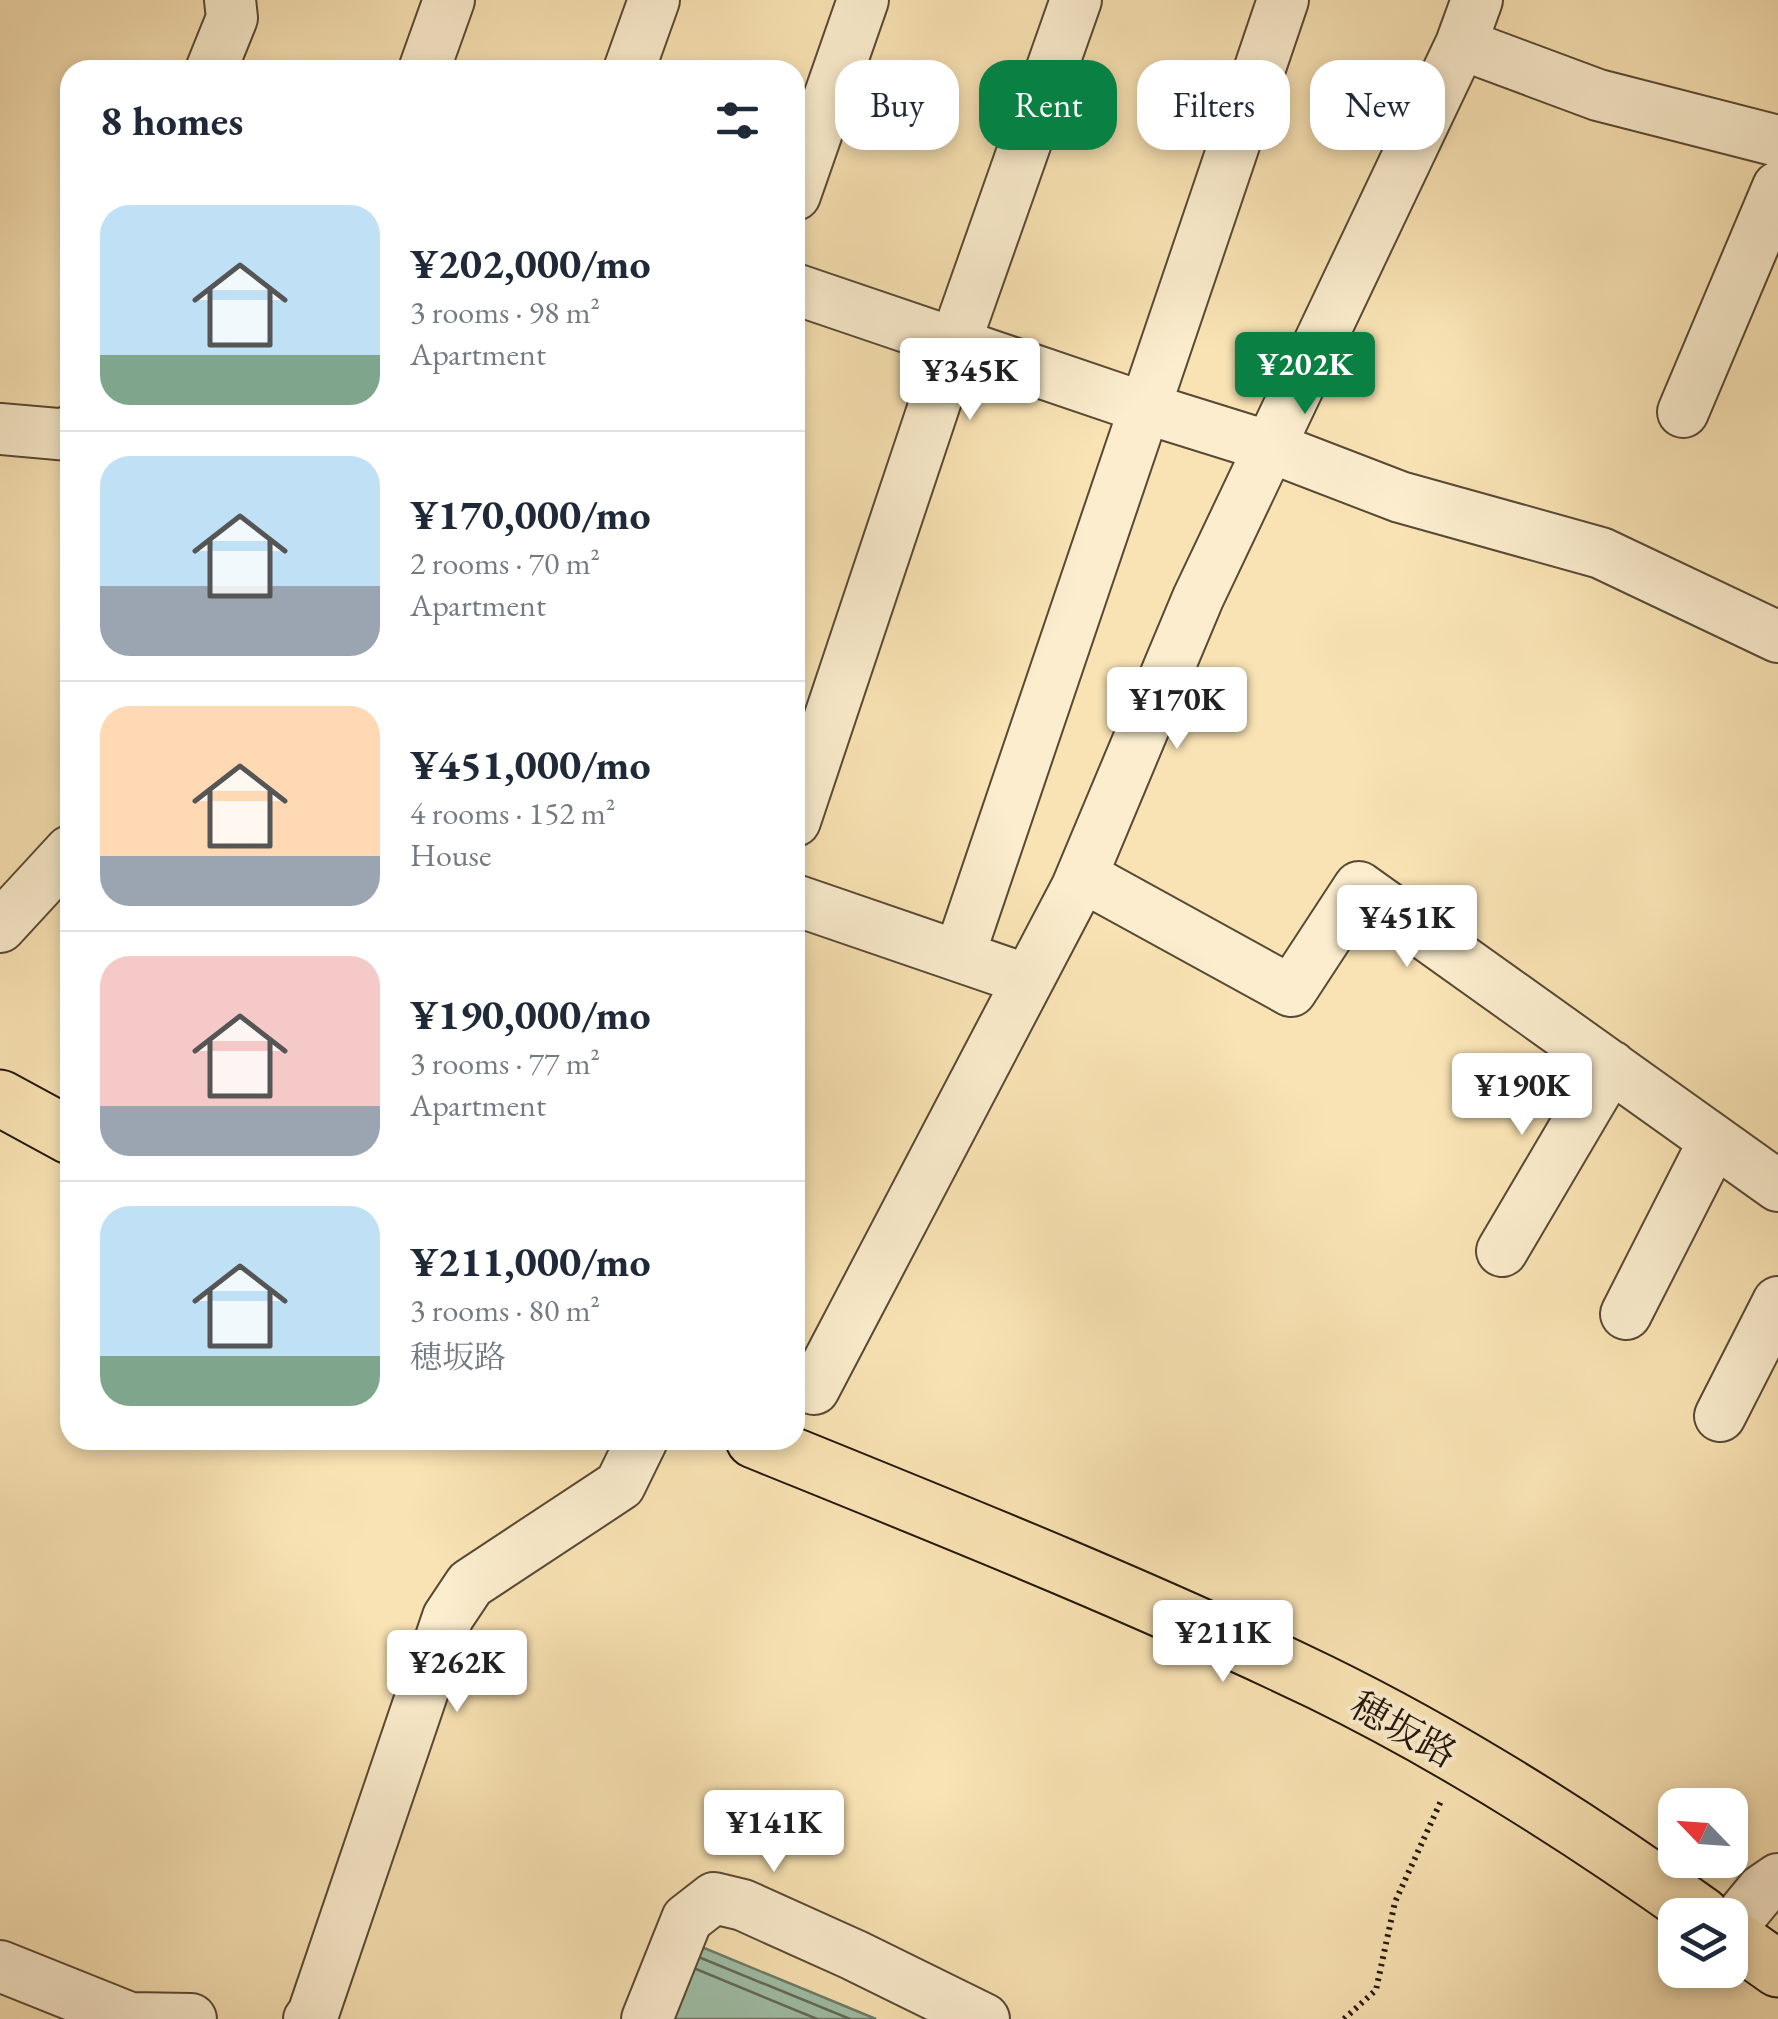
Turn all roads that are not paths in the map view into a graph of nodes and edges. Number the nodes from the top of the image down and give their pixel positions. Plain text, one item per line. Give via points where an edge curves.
1 (230, 0) edge
2 (654, 0) edge
3 (862, 0) edge
4 (1076, 0) edge
5 (1283, 0) edge
6 (1469, 22) edge
7 (216, 60) edge
8 (633, 60) edge
9 (1778, 141) edge
10 (805, 166) edge
11 (1778, 187) edge
12 (805, 292) edge
13 (955, 343) junction
14 (1145, 408) junction
15 (1682, 412) dead end
16 (0, 430) edge
17 (60, 434) edge
18 (1270, 446) junction
19 (1778, 636) edge
20 (805, 791) edge
21 (60, 862) edge
22 (1082, 876) junction
23 (805, 903) edge
24 (0, 928) edge
25 (959, 956) junction
26 (1028, 980) junction
27 (1611, 1066) junction
28 (0, 1098) edge
29 (60, 1131) edge
30 (1714, 1140) junction
31 (1778, 1186) edge
32 (1502, 1251) dead end
33 (1778, 1302) edge
34 (1626, 1314) dead end
35 (805, 1386) edge
36 (1720, 1416) dead end
37 (637, 1450) edge
38 (778, 1450) edge
39 (1778, 1879) edge
40 (1678, 1898) edge
41 (1748, 1908) edge
42 (1748, 1946) edge
43 (0, 1966) edge
44 (1778, 1969) edge
45 (116, 2016) edge
46 (191, 2019) edge
47 (309, 2019) edge
48 (647, 2019) edge
49 (984, 2019) edge

1 - 7 street via 232,18
2 - 8 street
3 - 10 street
4 - 13 street
5 - 14 street
6 - 9 street via 1598,95
6 - 18 street
11 - 15 street
12 - 13 street
13 - 14 street
13 - 20 street
14 - 18 street
14 - 25 street
16 - 17 street
18 - 19 street via 1400,497 1600,552
18 - 22 street via 1198,598
21 - 24 street
22 - 26 street
22 - 27 street via 1291,991 1359,887
23 - 25 street
25 - 26 street
26 - 35 street via 814,1389
27 - 30 street
27 - 32 street
28 - 29 main road
30 - 31 street
30 - 34 street
33 - 36 street
37 - 47 street via 620,1485 470,1584 448,1617
38 - 40 main road, 穂坂路 via 1149,1604 1322,1684 1460,1759
39 - 41 street
42 - 44 main road
43 - 45 street
45 - 46 street
48 - 49 street via 687,1919 714,1898 854,1954

